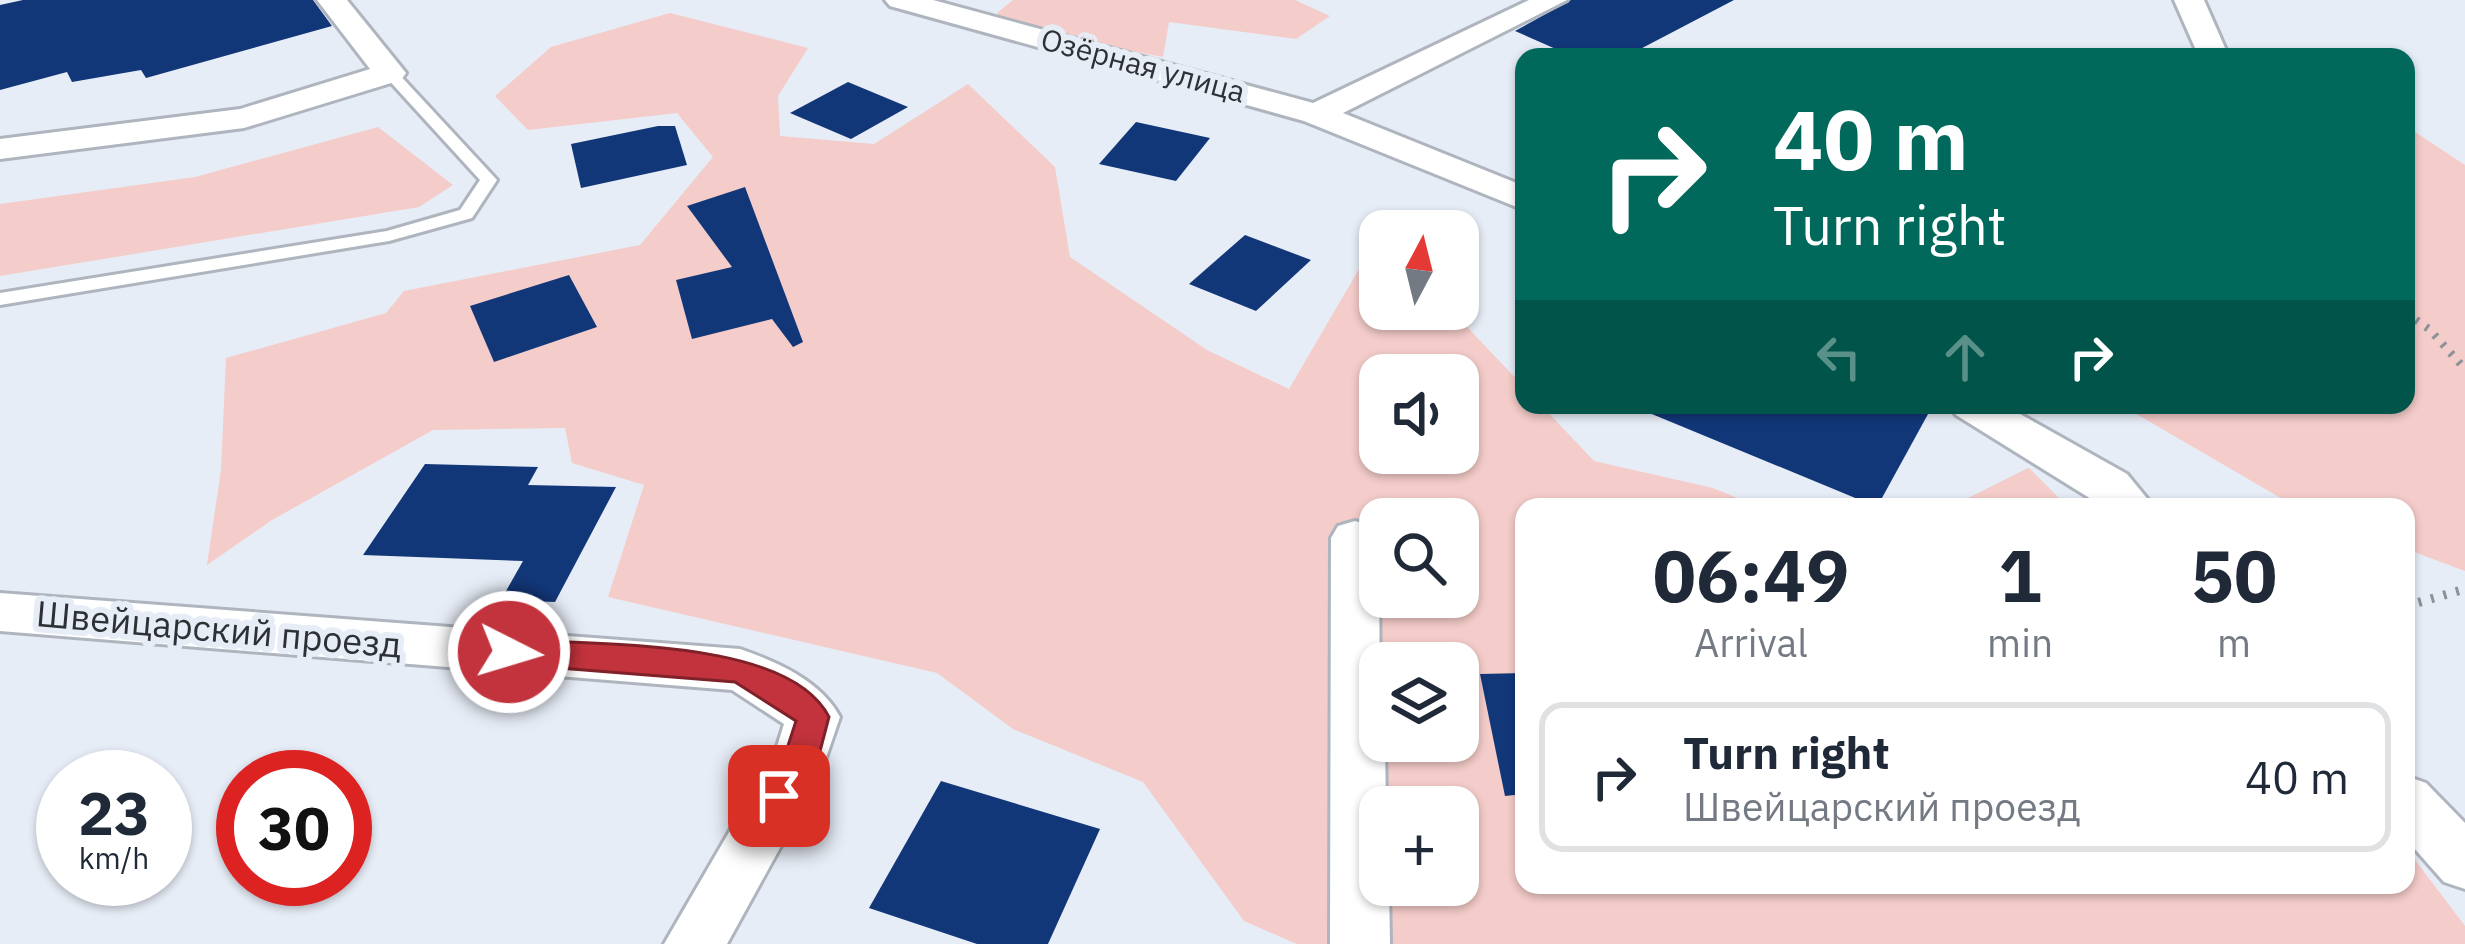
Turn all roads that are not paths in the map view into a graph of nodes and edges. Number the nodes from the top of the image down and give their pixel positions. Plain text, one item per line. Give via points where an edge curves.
1 (332, 0) edge
2 (900, 0) edge
3 (1552, 0) edge
4 (2189, 0) edge
5 (2210, 48) edge
6 (390, 73) junction
7 (1316, 114) junction
8 (0, 149) edge
9 (1515, 195) edge
10 (0, 299) edge
11 (1987, 414) edge
12 (2122, 498) edge
13 (1354, 538) dead end
14 (0, 612) edge
15 (2415, 810) edge
16 (2465, 863) edge
17 (694, 944) edge
18 (1360, 944) edge

1 - 6 street
2 - 7 street, Озёрная улица
3 - 7 street
4 - 5 street
6 - 8 street via 244,118
6 - 10 lane via 490,180 466,214 389,236
7 - 9 street, Озёрная улица
11 - 12 street
13 - 18 street
14 - 17 street, Швейцарский проезд via 740,670 813,717 801,759
15 - 16 street

